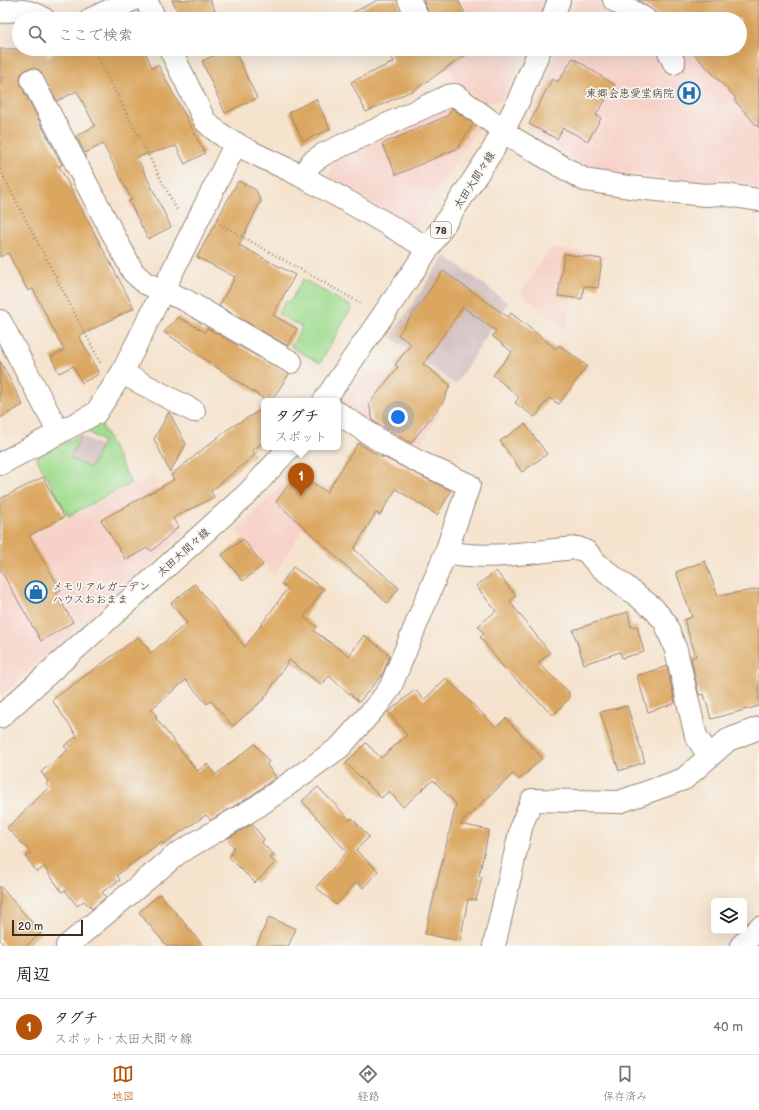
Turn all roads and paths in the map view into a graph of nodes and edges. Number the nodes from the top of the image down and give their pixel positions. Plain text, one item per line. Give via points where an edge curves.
1 (132, 0) edge
2 (146, 0) edge
3 (409, 0) edge
4 (559, 0) edge
5 (614, 0) edge
6 (34, 10) edge
7 (0, 12) edge
8 (106, 12) edge
9 (152, 12) edge
10 (415, 12) edge
11 (555, 12) edge
12 (634, 12) edge
13 (97, 56) edge
14 (174, 56) edge
15 (537, 56) edge
16 (32, 80) dead end
17 (504, 131) junction
18 (236, 143) junction
19 (0, 170) edge
20 (302, 176) junction
21 (759, 200) edge
22 (180, 216) dead end
23 (216, 222) dead end
24 (428, 249) junction
25 (162, 291) junction
26 (367, 307) dead end
27 (0, 321) edge
28 (291, 362) dead end
29 (112, 369) junction
30 (326, 398) edge
31 (194, 411) dead end
32 (341, 415) edge
33 (59, 433) junction
34 (287, 450) edge
35 (0, 464) edge
36 (446, 552) junction
37 (0, 717) edge
38 (759, 728) edge
39 (709, 756) junction
40 (759, 928) edge
41 (67, 946) edge
42 (494, 946) edge
43 (741, 946) edge

1 - 8 street
2 - 9 street
3 - 10 street
4 - 11 street
5 - 12 street
6 - 7 street via 16,9
13 - 22 path
14 - 18 street via 206,121
15 - 17 street, 太田大間々線 / 78
16 - 25 street via 133,272 145,283
17 - 20 street via 455,95 448,96 324,154 312,162
17 - 21 street via 585,180
17 - 24 street, 太田大間々線 / 78
18 - 20 street
18 - 25 street
19 - 29 path via 98,361
20 - 24 street
23 - 26 path
24 - 30 street, 太田大間々線 / 78
25 - 28 street via 185,300
25 - 29 street
27 - 33 street
29 - 31 street
29 - 33 street via 96,413
32 - 36 street via 410,457 469,485
33 - 35 street
34 - 37 street, 太田大間々線 via 248,493
36 - 39 street via 463,556 497,557 578,548 587,552 598,564 654,609 665,622 676,650 696,736
36 - 41 street via 390,688 351,736 324,760 258,806 198,840 166,863
38 - 39 street via 728,740
39 - 42 street via 684,779 619,802 532,800 522,824
40 - 43 street

